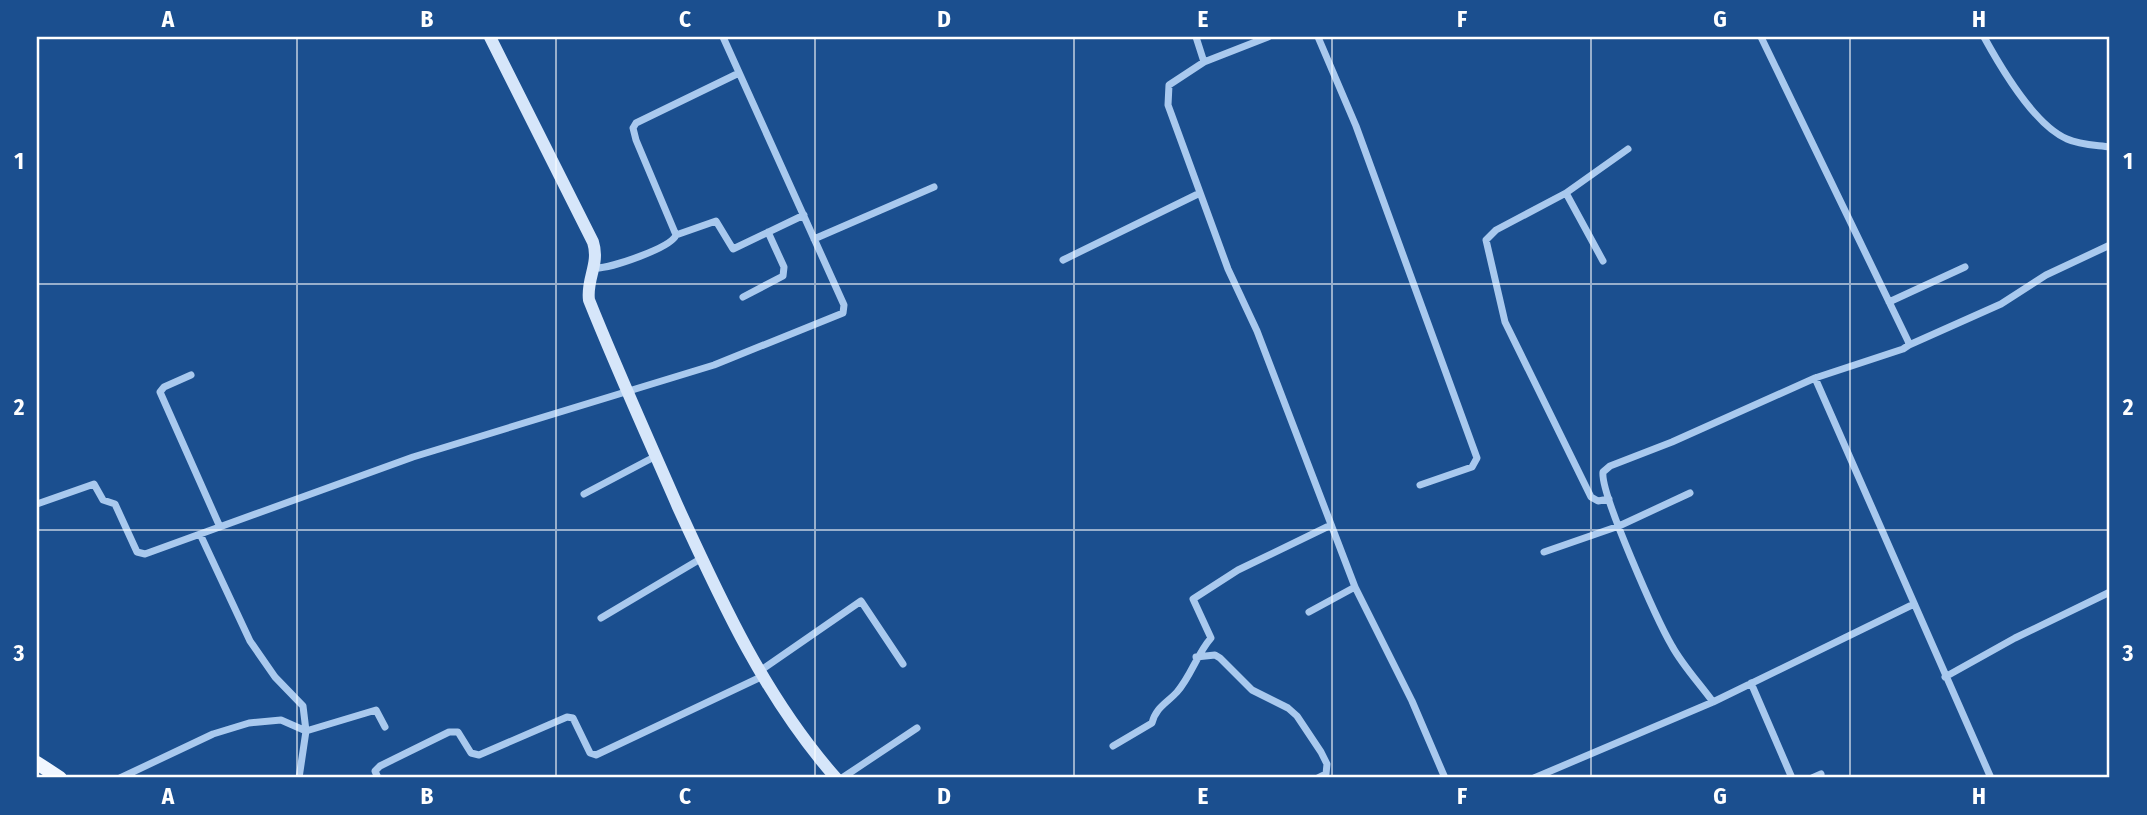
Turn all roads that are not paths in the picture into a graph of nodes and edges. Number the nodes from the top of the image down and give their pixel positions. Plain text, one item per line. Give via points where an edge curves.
1 (490, 37) edge
2 (723, 37) edge
3 (1196, 37) edge
4 (1268, 37) edge
5 (1318, 37) edge
6 (1761, 37) edge
7 (1984, 37) edge
8 (1204, 62) junction
9 (739, 73) junction
10 (2110, 147) edge
11 (1628, 149) dead end
12 (934, 187) dead end
13 (1200, 192) junction
14 (1566, 193) junction
15 (804, 215) junction
16 (768, 232) junction
17 (676, 235) junction
18 (814, 239) junction
19 (2110, 245) edge
20 (1063, 260) dead end
21 (1603, 261) dead end
22 (1965, 267) dead end
23 (596, 268) junction
24 (743, 297) dead end
25 (1889, 302) junction
26 (1909, 345) junction
27 (191, 375) dead end
28 (1815, 378) junction
29 (627, 392) junction
30 (656, 456) junction
31 (1420, 485) dead end
32 (1690, 493) dead end
33 (584, 494) dead end
34 (1609, 499) junction
35 (37, 504) edge
36 (1331, 525) junction
37 (1619, 526) junction
38 (220, 527) junction
39 (200, 534) junction
40 (1544, 552) dead end
41 (702, 558) junction
42 (1354, 587) junction
43 (2110, 593) edge
44 (1914, 604) junction
45 (1310, 612) dead end
46 (601, 618) dead end
47 (1196, 657) junction
48 (903, 664) dead end
49 (762, 674) junction
50 (1945, 677) junction
51 (1751, 684) junction
52 (1713, 702) junction
53 (386, 727) dead end
54 (917, 728) dead end
55 (306, 731) junction
56 (1113, 746) dead end
57 (37, 763) edge
58 (1821, 774) dead end
59 (1442, 777) edge
60 (60, 778) edge
61 (120, 778) edge
62 (299, 778) edge
63 (378, 778) edge
64 (836, 778) edge
65 (1318, 778) edge
66 (1534, 778) edge
67 (1791, 778) edge
68 (1812, 778) edge
69 (1991, 778) edge

1 - 23 street via 593,242
2 - 9 street
3 - 8 street
4 - 8 street
5 - 31 street via 1356,126 1477,458 1472,467
6 - 25 street
7 - 10 street via 2003,70 2053,131 2074,142
8 - 13 street via 1173,80 1166,96
9 - 15 street
9 - 17 street via 633,128
11 - 14 street
12 - 18 street
13 - 20 street
13 - 36 street
14 - 21 street
14 - 34 street via 1488,235 1485,246 1505,322 1591,497
15 - 16 street
15 - 18 street
16 - 17 street via 733,249 716,221
16 - 24 street via 784,267 783,276
17 - 23 street via 669,243 611,267
18 - 29 street via 844,305 843,313 727,360
19 - 26 street via 2046,275 2001,304
22 - 25 street
23 - 29 street via 589,300
25 - 26 street
26 - 28 street
27 - 38 street via 160,392
28 - 34 street via 1605,468 1602,476
28 - 44 street
29 - 30 street
29 - 38 street via 413,457
30 - 33 street
30 - 41 street
32 - 37 street
34 - 37 street
35 - 39 street via 94,484 103,500 115,504 139,554
36 - 42 street
36 - 47 street via 1238,570 1194,599 1212,635
37 - 40 street
37 - 52 street via 1672,647
38 - 39 street
39 - 55 street via 250,641 275,677 300,700
41 - 46 street
41 - 49 street
42 - 45 street
42 - 59 street via 1412,701
43 - 50 street
44 - 50 street
44 - 51 street
47 - 56 street via 1178,691 1157,709 1152,723
47 - 65 street via 1220,658 1252,690 1297,716 1327,764 1326,774
48 - 49 street via 861,601
49 - 63 street via 596,755 590,753 573,718 567,717 479,755 471,753 458,732 449,732 380,766 375,771
49 - 64 street via 801,738
50 - 69 street
51 - 52 street
51 - 67 street
52 - 66 street
53 - 55 street via 376,710
54 - 64 street
55 - 61 street via 281,720 249,723 213,734
55 - 62 street
57 - 60 main road
58 - 68 street

